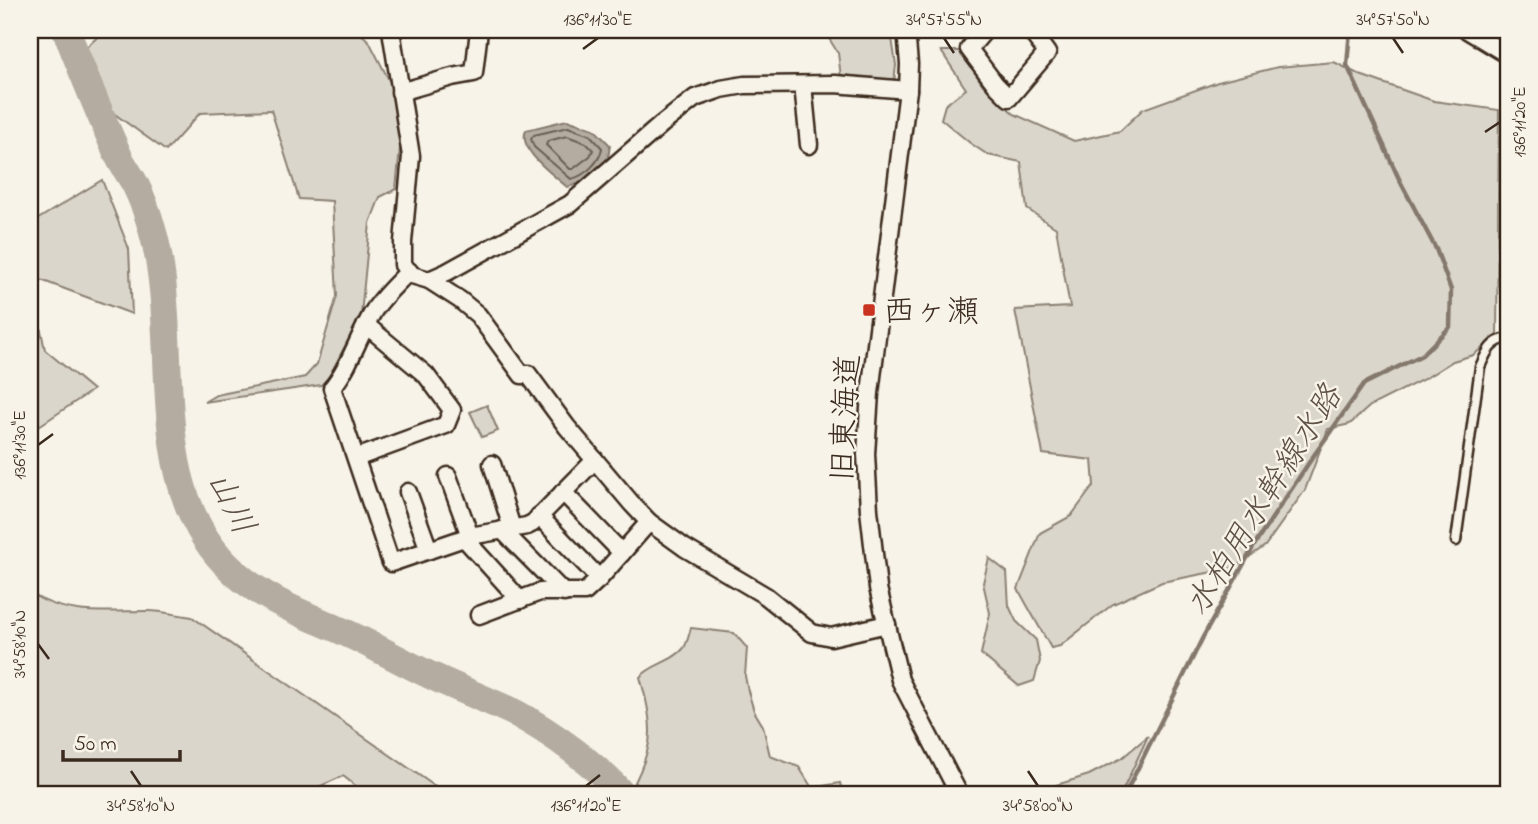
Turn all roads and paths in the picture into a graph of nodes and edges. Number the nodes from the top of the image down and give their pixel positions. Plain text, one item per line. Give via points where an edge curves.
1 (391, 30) edge
2 (479, 30) edge
3 (905, 30) edge
4 (985, 30) edge
5 (1030, 30) edge
6 (1467, 30) edge
7 (1508, 55) edge
8 (803, 85) junction
9 (908, 90) junction
10 (400, 92) junction
11 (809, 145) dead end
12 (409, 271) junction
13 (429, 280) junction
14 (366, 325) junction
15 (1508, 338) edge
16 (356, 458) junction
17 (595, 460) junction
18 (492, 464) dead end
19 (447, 476) dead end
20 (408, 492) dead end
21 (563, 492) junction
22 (539, 516) junction
23 (649, 522) junction
24 (507, 529) junction
25 (467, 537) junction
26 (1456, 541) dead end
27 (429, 550) junction
28 (622, 553) junction
29 (599, 579) junction
30 (564, 593) junction
31 (520, 600) junction
32 (479, 615) dead end
33 (887, 624) junction
34 (959, 794) edge

1 - 10 street
2 - 10 street via 474,73
3 - 9 street, 旧東海道
4 - 5 street via 969,49 1009,98 1047,53
6 - 7 street
8 - 9 street
8 - 11 street
8 - 13 street via 744,85 695,98 570,204
9 - 33 street, 旧東海道 via 866,454 878,588
10 - 12 street via 411,156 403,242 403,265
12 - 13 street
12 - 14 street via 374,309
13 - 17 street via 478,316
14 - 16 street via 332,388
14 - 16 street via 426,375 452,410 446,425
15 - 26 lane via 1488,347 1480,367
16 - 27 street via 391,563
17 - 21 street
17 - 23 street
18 - 24 street
19 - 25 street
20 - 27 street
21 - 22 street
21 - 28 street
22 - 24 street via 533,523
22 - 29 street
23 - 28 street
23 - 33 street via 766,596 812,633 831,638
24 - 25 street
24 - 30 street
25 - 27 street
25 - 31 street
28 - 29 street
29 - 30 street via 585,592
30 - 31 street via 540,592
31 - 32 street
33 - 34 street, 旧東海道 via 900,680

